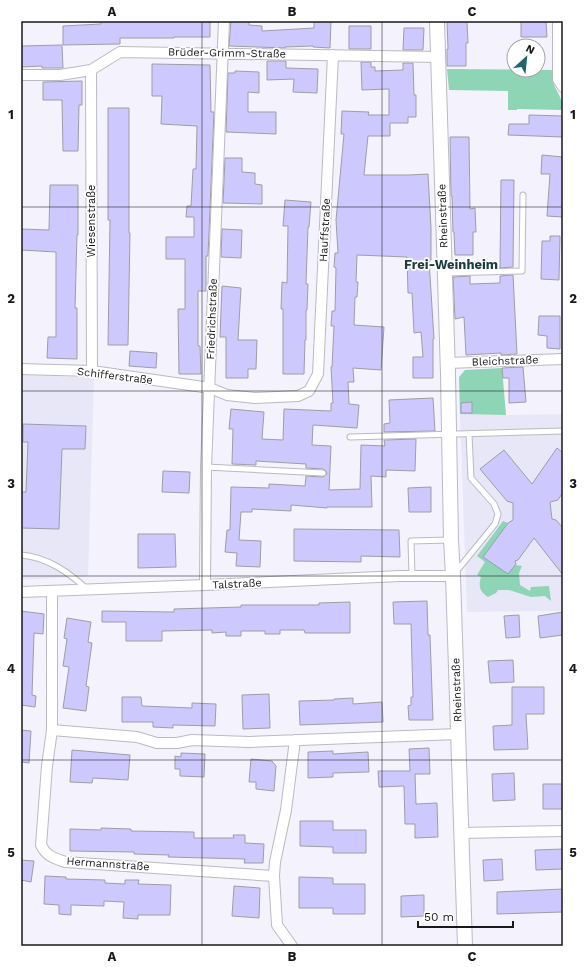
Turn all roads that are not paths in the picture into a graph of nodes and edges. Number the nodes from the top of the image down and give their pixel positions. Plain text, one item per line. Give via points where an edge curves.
1 (224, 21) edge
2 (437, 21) edge
3 (558, 21) edge
4 (223, 53) junction
5 (333, 55) junction
6 (438, 57) junction
7 (91, 70) junction
8 (21, 75) edge
9 (563, 87) edge
10 (523, 195) dead end
11 (444, 273) junction
12 (563, 359) edge
13 (448, 363) junction
14 (21, 369) edge
15 (91, 375) junction
16 (210, 388) junction
17 (298, 396) joint
18 (563, 431) edge
19 (469, 434) junction
20 (448, 435) junction
21 (350, 437) dead end
22 (206, 467) junction
23 (323, 474) dead end
24 (451, 540) junction
25 (21, 555) edge
26 (412, 576) junction
27 (453, 576) junction
28 (206, 585) junction
29 (87, 589) junction
30 (52, 590) junction
31 (21, 592) edge
32 (52, 730) junction
33 (458, 734) junction
34 (295, 740) junction
35 (563, 831) edge
36 (461, 833) junction
37 (274, 876) junction
38 (292, 946) edge
39 (465, 946) edge

1 - 4 street, Friedrichstraße
2 - 6 street, Rheinstraße
3 - 9 street via 558,79
4 - 5 street, Brüder-Grimm-Straße
4 - 7 street, Brüder-Grimm-Straße via 120,52
4 - 16 street, Friedrichstraße
5 - 6 street, Brüder-Grimm-Straße
5 - 17 street, Hauffstraße via 318,374 309,391
6 - 11 street, Rheinstraße
7 - 8 street, Brüder-Grimm-Straße via 60,75
7 - 15 street, Wiesenstraße
10 - 11 lane via 522,271
11 - 13 street, Rheinstraße
12 - 13 street, Bleichstraße
13 - 20 street, Rheinstraße
14 - 15 street, Schifferstraße
15 - 16 street, Schifferstraße
16 - 17 street, Schifferstraße via 228,395 255,398
16 - 22 street, Friedrichstraße
18 - 19 lane
19 - 20 lane
19 - 27 lane via 470,478 494,504 498,514 495,524
20 - 21 lane
20 - 24 street, Rheinstraße
22 - 23 lane
22 - 28 street, Friedrichstraße
24 - 26 lane via 412,541
24 - 27 street, Rheinstraße
25 - 29 lane via 58,566
26 - 27 street, Talstraße
26 - 28 street, Talstraße
27 - 33 street, Rheinstraße
28 - 29 street, Talstraße
29 - 30 street, Talstraße
30 - 31 street, Talstraße
30 - 32 street, Hermannstraße
32 - 34 street via 137,737 157,743 192,740
32 - 37 street, Hermannstraße via 41,846 52,858 65,862
33 - 34 street
33 - 36 street, Rheinstraße
34 - 37 street
35 - 36 street
36 - 39 street, Rheinstraße
37 - 38 street via 277,925

